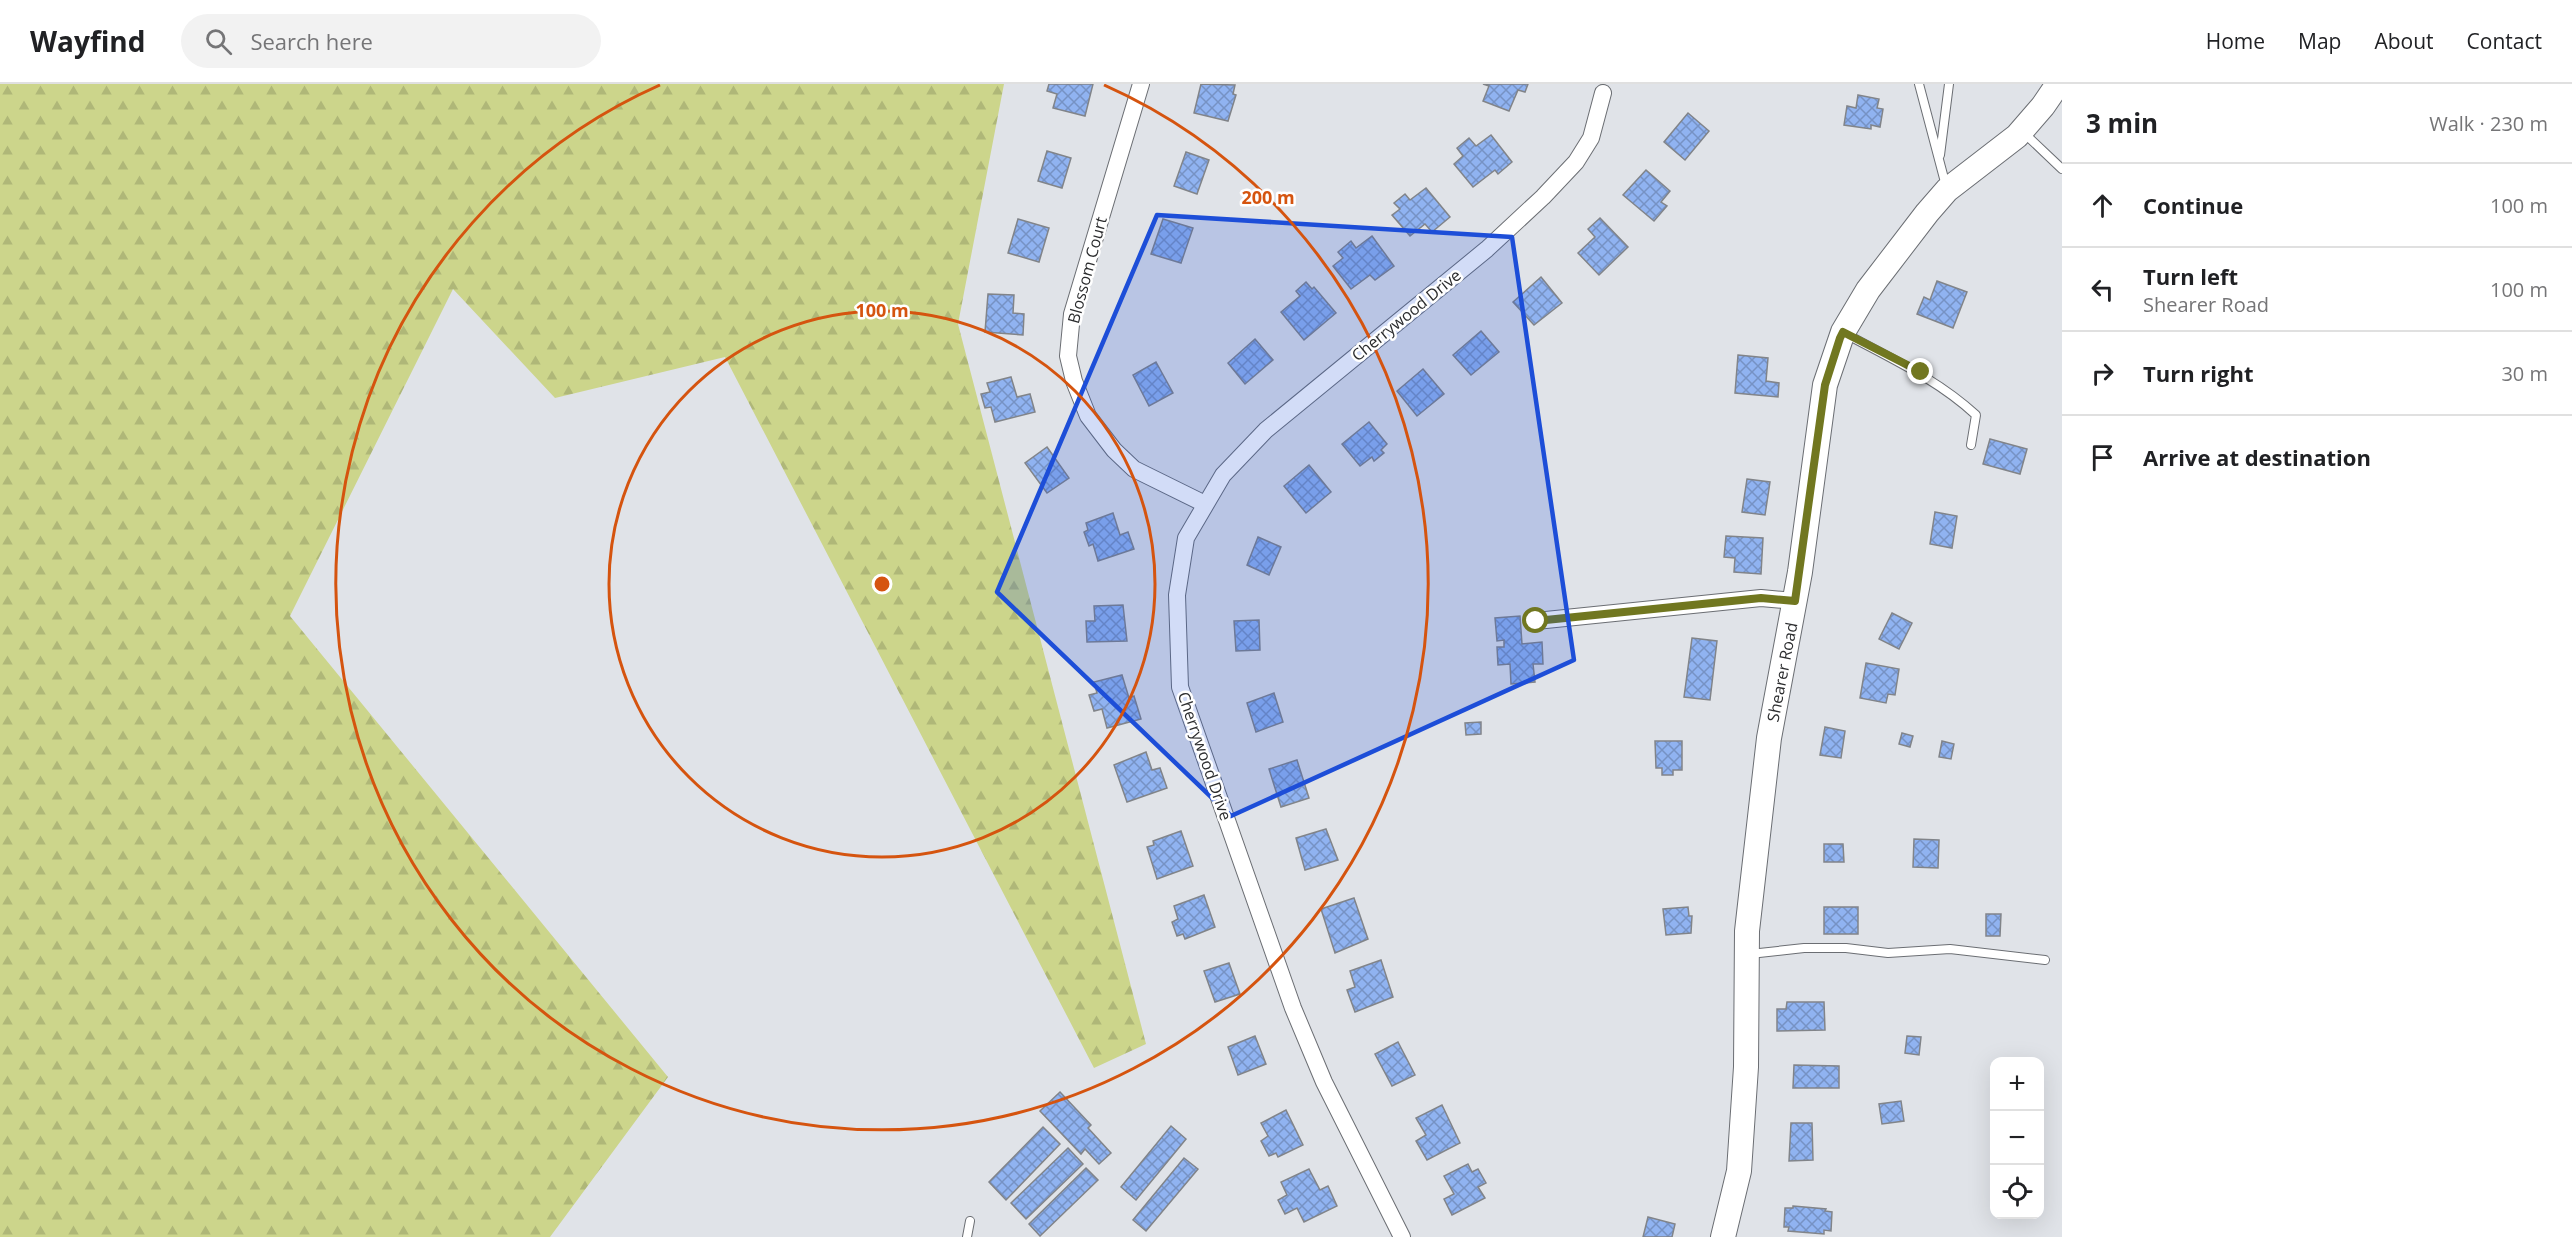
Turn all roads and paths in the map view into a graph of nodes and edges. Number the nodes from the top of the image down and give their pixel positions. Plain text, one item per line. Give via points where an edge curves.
1 (1141, 84) edge
2 (1919, 84) edge
3 (1949, 84) edge
4 (2058, 84) edge
5 (1603, 93) dead end
6 (2021, 131) junction
7 (1940, 161) junction
8 (2062, 169) edge
9 (1947, 190) junction
10 (1843, 332) junction
11 (1971, 445) dead end
12 (1205, 504) junction
13 (1795, 601) junction
14 (1536, 621) dead end
15 (1747, 954) junction
16 (2045, 960) dead end
17 (970, 1221) dead end
18 (967, 1237) edge
19 (1402, 1237) edge
20 (1723, 1237) edge

1 - 12 street, Blossom Court via 1072,314 1068,356 1088,416 1114,450 1134,469
2 - 7 lane
3 - 7 lane
4 - 6 street, Shearer Road
5 - 12 street, Cherrywood Drive via 1591,138 1576,162 1543,197 1487,249 1266,430 1222,475
6 - 8 lane
6 - 9 street, Shearer Road
7 - 9 lane
9 - 10 street, Shearer Road via 1868,290
10 - 11 lane via 1921,372 1955,395 1976,415
10 - 13 street, Shearer Road via 1825,385
12 - 19 street, Cherrywood Drive via 1186,538 1177,595 1180,687 1293,1008 1324,1082
13 - 14 street via 1761,598
13 - 15 street, Shearer Road via 1769,738
15 - 16 lane via 1804,948 1888,953 1950,949
15 - 20 street, Shearer Road via 1746,1067 1739,1171
17 - 18 lane

